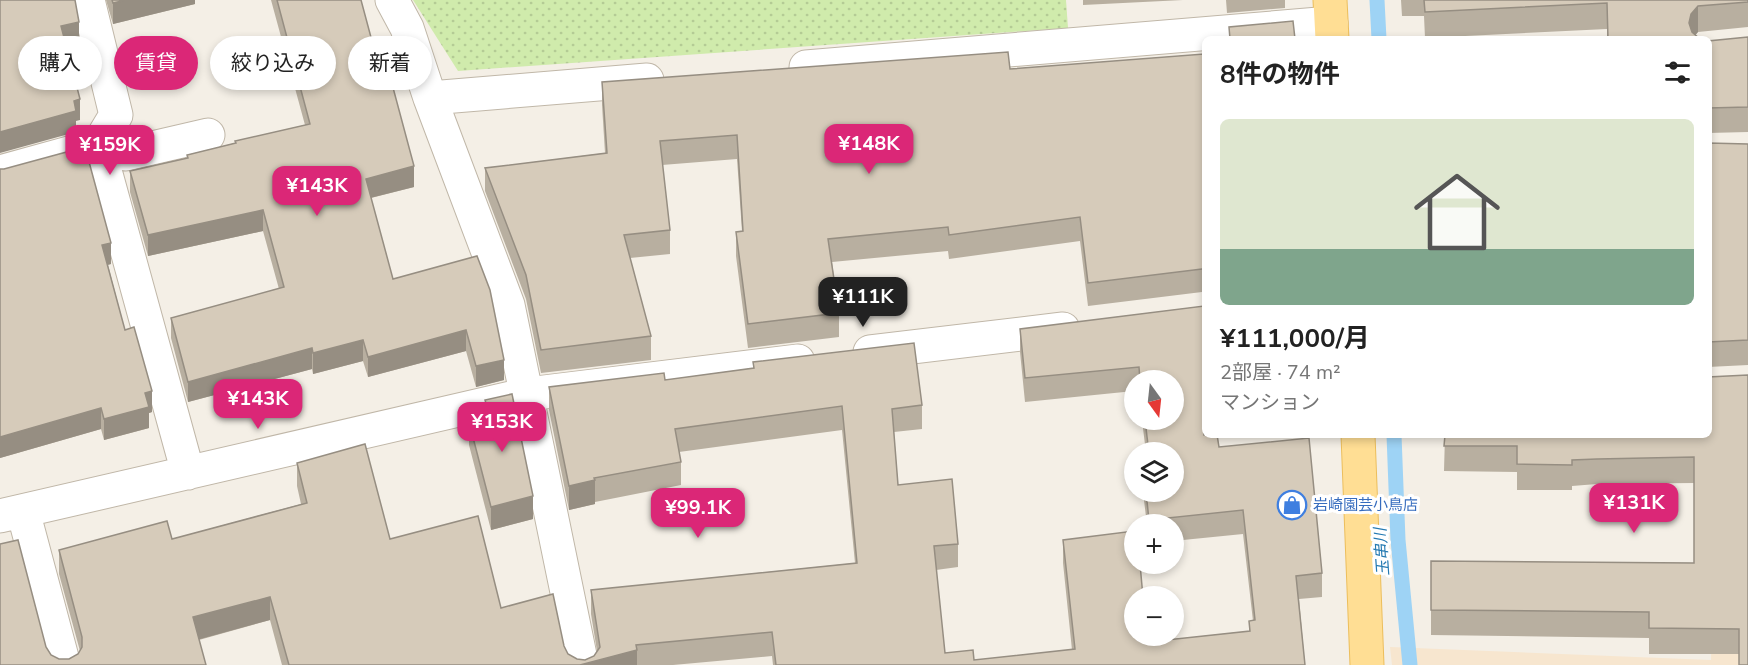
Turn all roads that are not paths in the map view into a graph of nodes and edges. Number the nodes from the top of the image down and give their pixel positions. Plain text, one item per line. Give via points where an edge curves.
1 (88, 0) edge
2 (392, 0) edge
3 (1331, 21) edge
4 (773, 70) edge
5 (679, 78) edge
6 (430, 98) junction
7 (208, 135) dead end
8 (98, 145) junction
9 (0, 172) edge
10 (1098, 324) edge
11 (528, 394) junction
12 (1358, 438) edge
13 (188, 473) junction
14 (11, 514) edge
15 (64, 665) edge
16 (582, 665) edge
17 (1367, 665) edge

1 - 8 street via 116,115
2 - 6 street
3 - 4 street
5 - 6 street
6 - 11 street via 508,304
7 - 8 street via 126,154
8 - 9 street
8 - 13 street
10 - 11 street
11 - 13 street
11 - 16 street
12 - 17 main road
13 - 14 street
14 - 15 street

